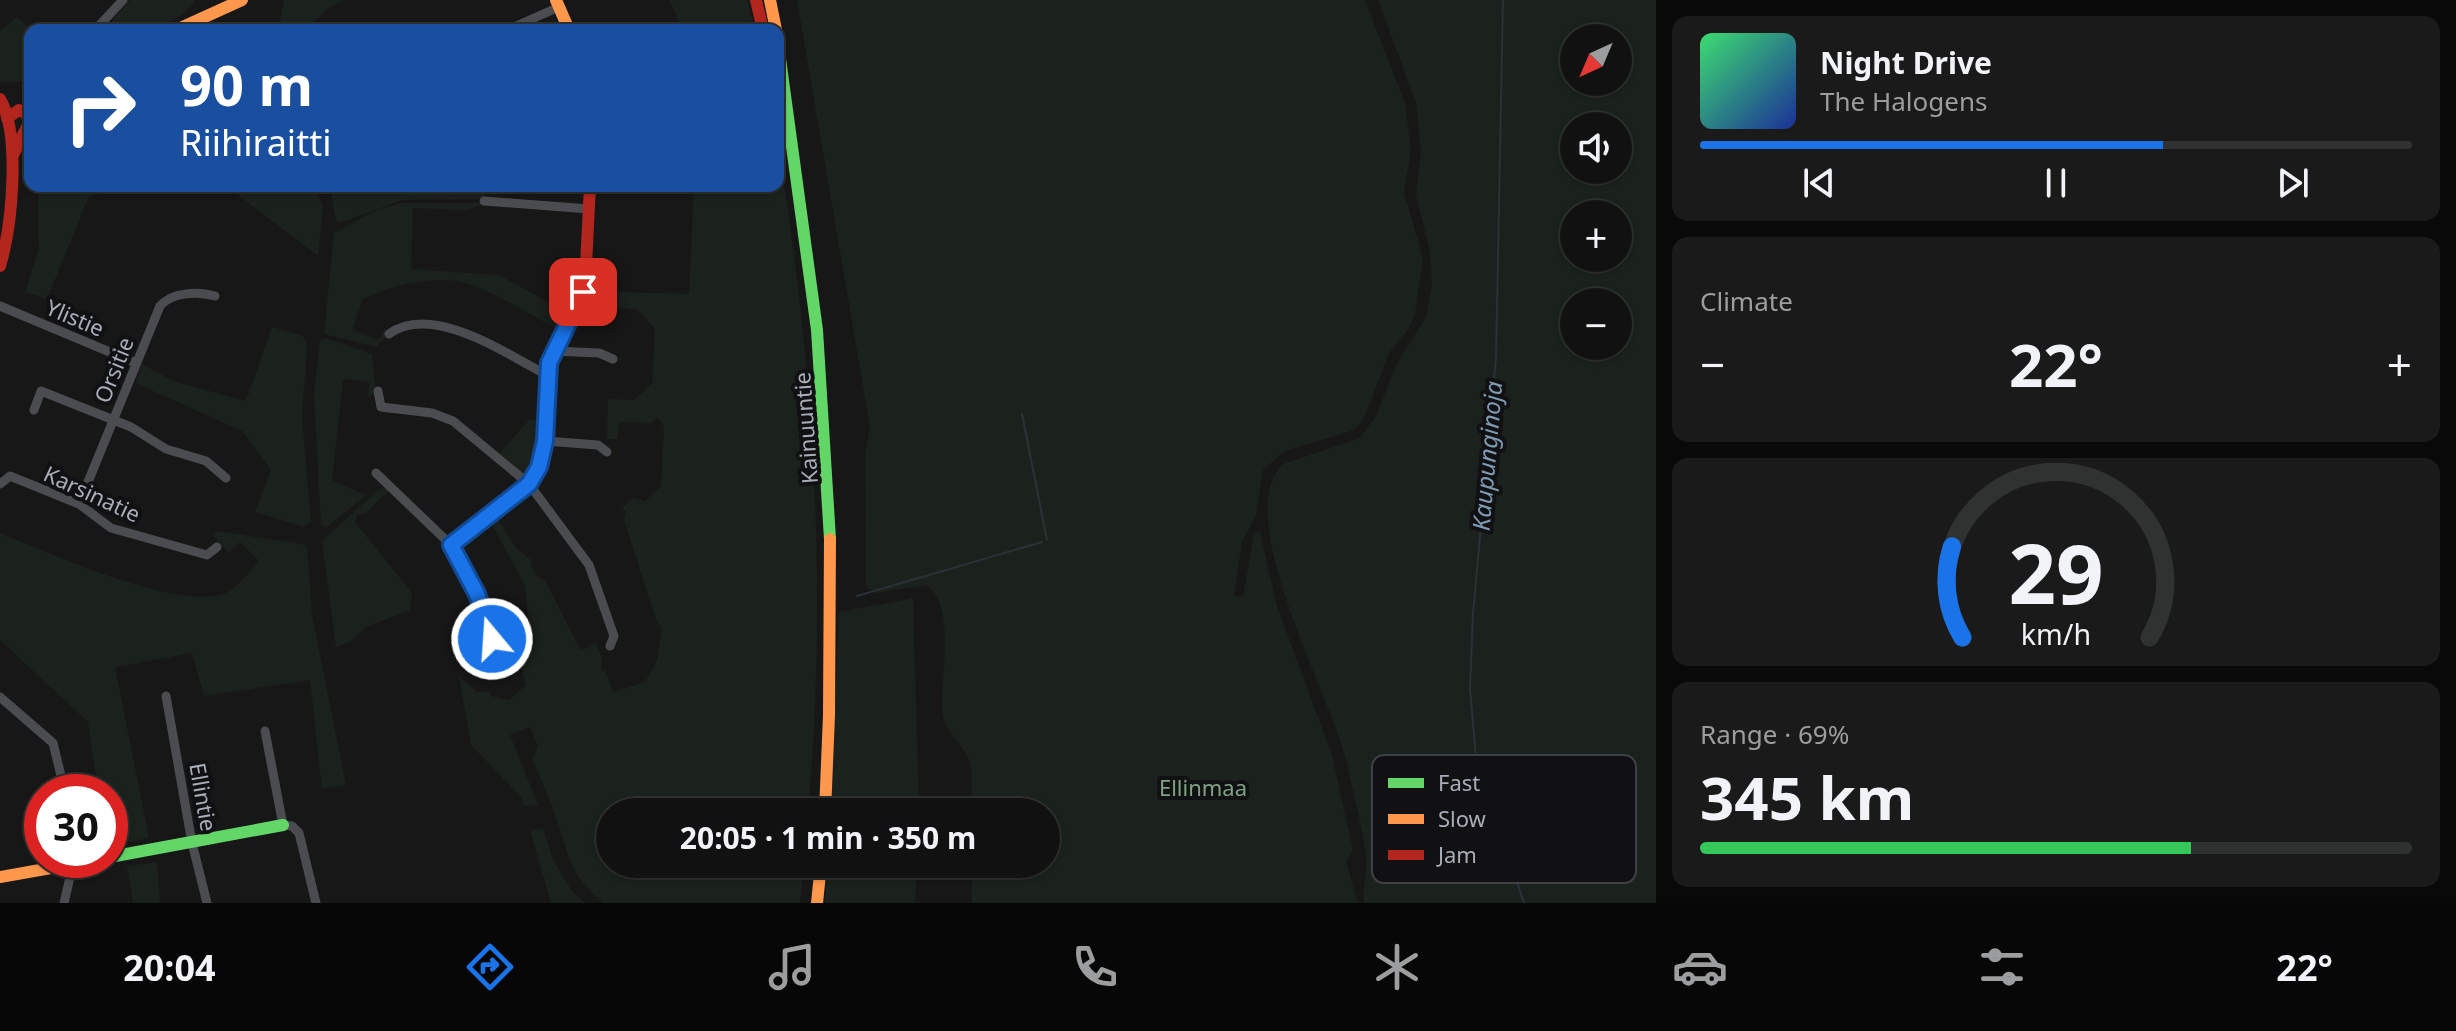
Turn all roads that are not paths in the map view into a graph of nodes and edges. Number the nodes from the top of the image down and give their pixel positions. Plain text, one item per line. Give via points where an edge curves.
1 (123, 0) edge
2 (242, 0) edge
3 (756, 0) edge
4 (770, 0) edge
5 (558, 3) edge
6 (101, 24) edge
7 (189, 24) edge
8 (518, 24) edge
9 (567, 24) edge
10 (762, 24) edge
11 (775, 24) edge
12 (784, 81) edge
13 (0, 99) edge
14 (16, 113) edge
15 (24, 126) edge
16 (24, 133) edge
17 (784, 151) edge
18 (13, 173) junction
19 (590, 192) edge
20 (484, 201) dead end
21 (589, 209) junction
22 (0, 266) edge
23 (215, 296) dead end
24 (0, 306) edge
25 (389, 334) dead end
26 (553, 351) junction
27 (613, 359) dead end
28 (136, 363) junction
29 (547, 375) junction
30 (378, 391) dead end
31 (34, 410) dead end
32 (113, 420) junction
33 (545, 441) junction
34 (607, 452) dead end
35 (376, 473) dead end
36 (226, 478) dead end
37 (0, 484) edge
38 (529, 484) junction
39 (79, 504) junction
40 (451, 545) junction
41 (217, 547) dead end
42 (497, 644) dead end
43 (610, 646) dead end
44 (166, 696) dead end
45 (0, 697) edge
46 (265, 731) dead end
47 (61, 774) edge
48 (816, 798) edge
49 (826, 798) edge
50 (283, 825) junction
51 (192, 843) junction
52 (128, 854) edge
53 (24, 872) edge
54 (0, 877) edge
55 (70, 878) edge
56 (809, 878) edge
57 (820, 878) edge
58 (64, 903) edge
59 (207, 903) edge
60 (316, 903) edge
61 (806, 903) edge
62 (817, 903) edge

1 - 6 street
2 - 7 main road
3 - 10 main road
4 - 11 main road
5 - 8 street
5 - 9 main road
12 - 49 main road, Kainuuntie via 810,242 830,478 832,623
13 - 14 main road
14 - 15 main road via 14,132
14 - 18 main road
16 - 18 main road
17 - 48 main road, Kainuuntie via 806,298 820,479 823,609
18 - 22 main road via 10,236
19 - 21 main road
20 - 21 street
21 - 26 main road via 585,285
23 - 28 street, Orsitie via 167,298
24 - 28 street, Ylistie
25 - 29 street via 410,326 456,329
26 - 27 street via 599,353
26 - 29 main road
28 - 32 street, Orsitie
29 - 33 main road
30 - 38 street via 381,407 453,421
31 - 32 street via 41,391
32 - 36 street via 166,449 206,461
32 - 39 street, Orsitie
33 - 34 street via 598,445
33 - 38 main road
35 - 40 street
37 - 39 street, Karsinatie via 10,476
38 - 40 main road
38 - 43 street via 589,565 614,636
39 - 41 street, Karsinatie via 111,528 201,555
40 - 42 street
44 - 51 street, Ellintie
45 - 47 street via 53,743
46 - 50 street
50 - 51 main road
50 - 60 street via 299,833
51 - 52 main road
51 - 59 street, Ellintie
53 - 54 main road
55 - 58 street
56 - 61 main road
57 - 62 main road

